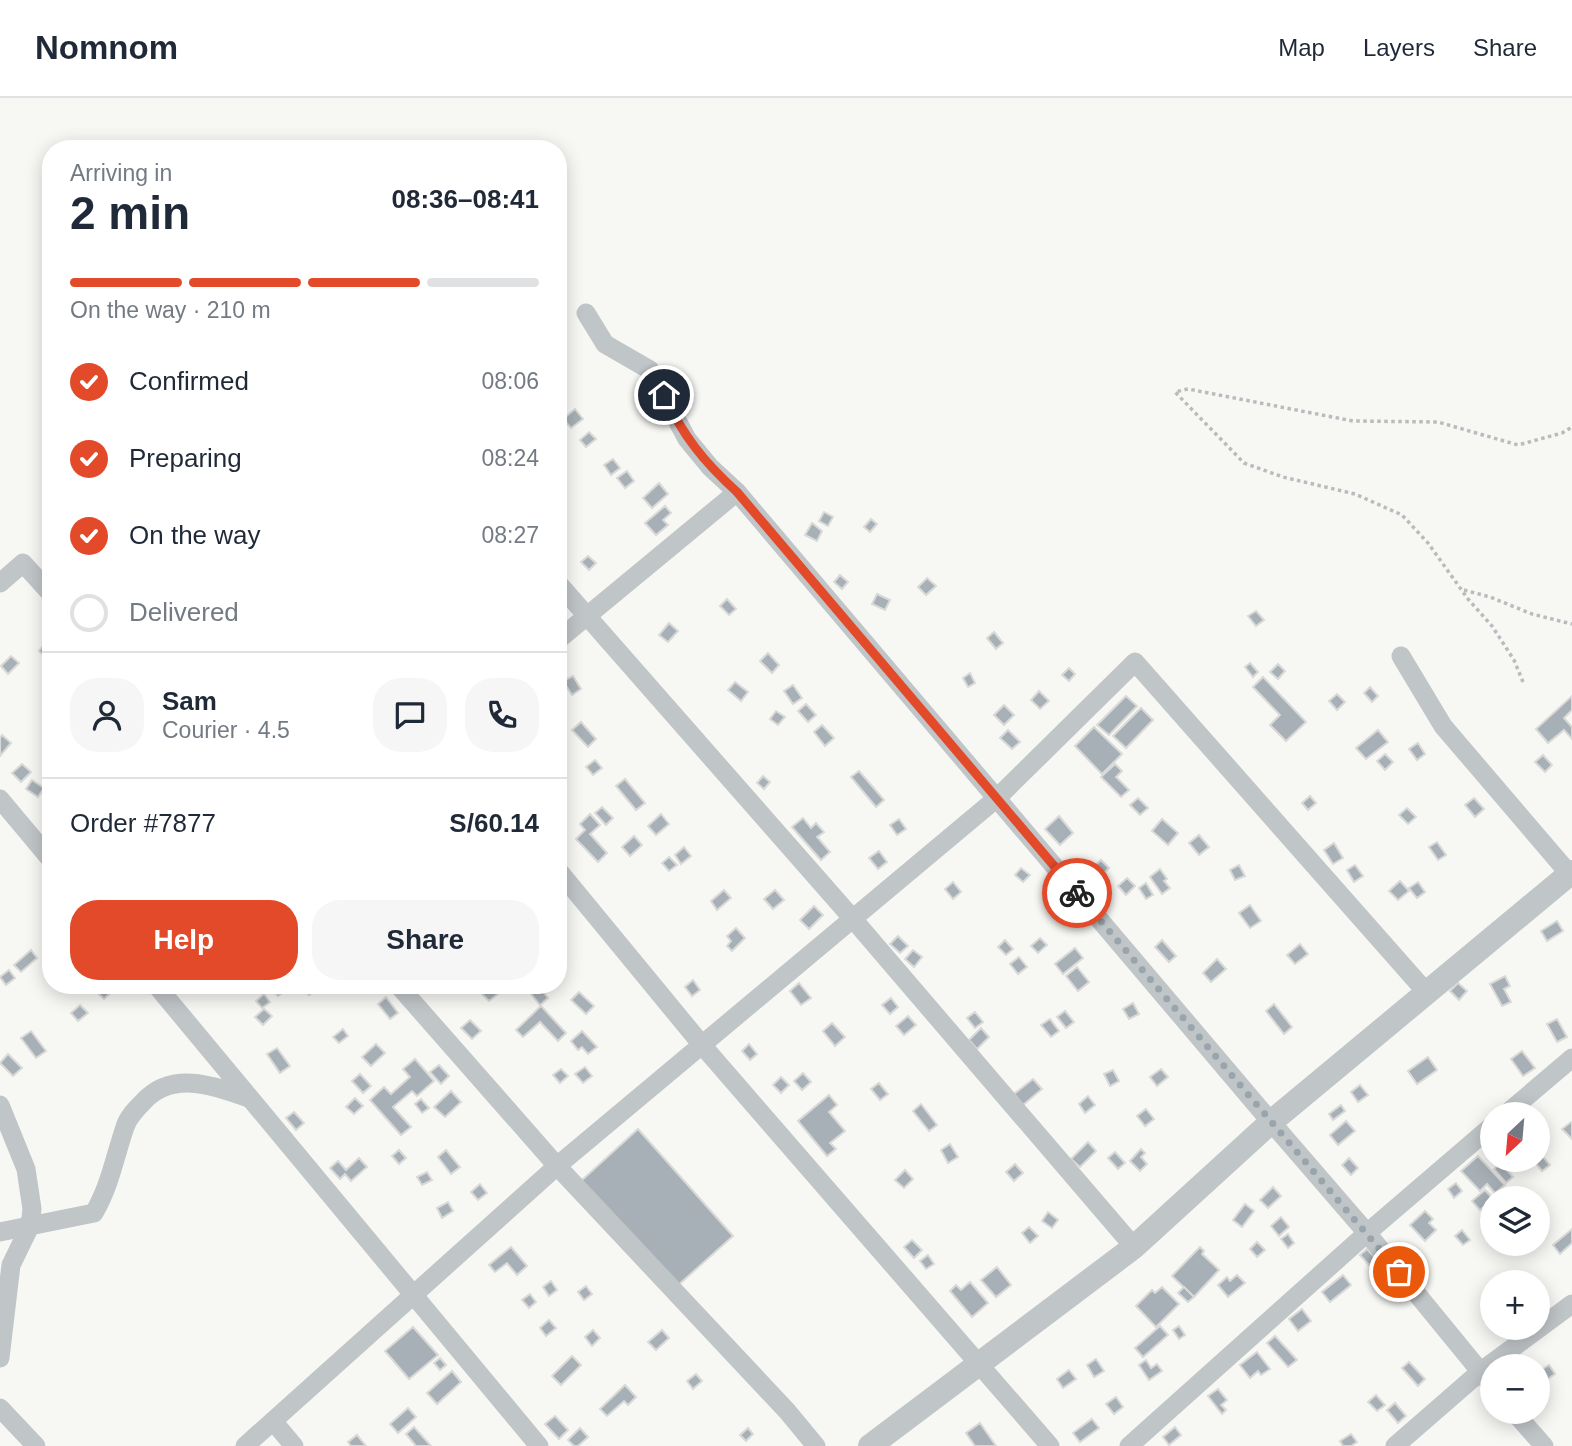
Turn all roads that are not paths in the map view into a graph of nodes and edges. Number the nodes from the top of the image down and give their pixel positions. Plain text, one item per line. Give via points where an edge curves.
1 (586, 313) dead end
2 (737, 492) junction
3 (0, 583) edge
4 (42, 584) edge
5 (567, 594) edge
6 (586, 616) junction
7 (567, 632) edge
8 (1401, 656) dead end
9 (997, 798) junction
10 (0, 799) edge
11 (42, 849) edge
12 (1571, 875) edge
13 (567, 881) edge
14 (852, 919) junction
15 (1427, 993) junction
16 (167, 994) edge
17 (406, 994) edge
18 (702, 1045) junction
19 (1572, 1058) edge
20 (249, 1098) junction
21 (1520, 1102) edge
22 (0, 1105) edge
23 (1270, 1122) junction
24 (1480, 1136) edge
25 (557, 1166) junction
26 (30, 1226) junction
27 (0, 1232) edge
28 (1367, 1233) junction
29 (1134, 1247) junction
30 (413, 1296) junction
31 (1572, 1304) edge
32 (1504, 1354) edge
33 (0, 1358) edge
34 (979, 1364) junction
35 (1480, 1372) joint
36 (0, 1408) edge
37 (273, 1421) junction
38 (1525, 1424) edge
39 (36, 1446) edge
40 (245, 1446) edge
41 (294, 1446) edge
42 (539, 1446) edge
43 (816, 1446) edge
44 (870, 1446) edge
45 (1050, 1446) edge
46 (1129, 1446) edge
47 (1395, 1446) edge
48 (1544, 1446) edge

1 - 2 street via 605,344 650,370 687,439
2 - 6 street
2 - 9 street
3 - 4 street via 23,563
5 - 6 street
6 - 7 street
6 - 14 street
8 - 12 street via 1443,726
9 - 14 street
9 - 15 street via 1135,662
9 - 23 street
10 - 11 street
12 - 15 street
13 - 18 street
14 - 18 street
14 - 29 street
15 - 23 street
16 - 20 street
17 - 25 street
18 - 25 street
18 - 34 street
19 - 21 street
20 - 26 street via 208,1084 177,1082 154,1090 126,1123 104,1196 94,1213
20 - 30 street
22 - 26 street via 26,1168
23 - 28 street
23 - 29 street
24 - 28 street
25 - 30 street
25 - 43 street
26 - 27 street
26 - 33 street via 11,1265
28 - 35 street
28 - 46 street
29 - 34 street
30 - 37 street
30 - 42 street
31 - 32 street
34 - 44 street
34 - 45 street
35 - 47 street
36 - 39 street
37 - 40 street
37 - 41 street
38 - 48 street

